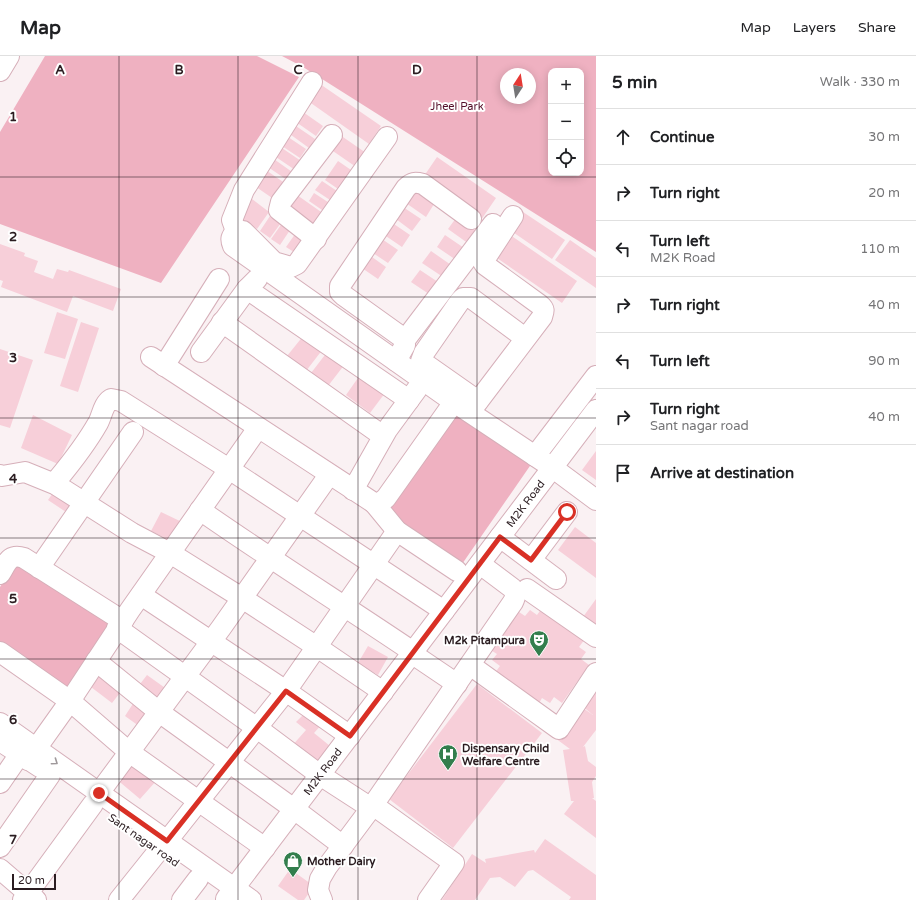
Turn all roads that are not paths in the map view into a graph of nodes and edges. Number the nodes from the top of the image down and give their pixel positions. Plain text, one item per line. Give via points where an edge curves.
1 (9, 56) edge
2 (0, 71) edge
3 (312, 82) dead end
4 (332, 134) dead end
5 (387, 137) dead end
6 (471, 219) dead end
7 (233, 234) junction
8 (316, 239) junction
9 (219, 279) dead end
10 (222, 322) junction
11 (525, 338) junction
12 (405, 340) junction
13 (201, 352) dead end
14 (396, 361) junction
15 (596, 376) edge
16 (423, 380) junction
17 (409, 400) junction
18 (467, 405) junction
19 (596, 410) edge
20 (258, 428) junction
21 (133, 432) dead end
22 (383, 436) junction
23 (536, 456) junction
24 (553, 468) junction
25 (229, 469) junction
26 (0, 475) edge
27 (329, 475) junction
28 (56, 485) junction
29 (353, 490) junction
30 (596, 500) edge
31 (84, 502) junction
32 (374, 503) junction
33 (200, 510) junction
34 (567, 512) dead end
35 (300, 517) junction
36 (397, 531) junction
37 (500, 537) junction
38 (170, 553) junction
39 (270, 558) junction
40 (531, 560) junction
41 (480, 564) junction
42 (373, 565) junction
43 (39, 568) junction
44 (457, 571) dead end
45 (0, 574) edge
46 (556, 579) dead end
47 (527, 589) dead end
48 (141, 595) junction
49 (242, 598) junction
50 (345, 606) junction
51 (444, 611) junction
52 (120, 624) junction
53 (596, 636) edge
54 (211, 642) junction
55 (317, 647) junction
56 (0, 652) edge
57 (416, 656) junction
58 (96, 661) junction
59 (470, 665) junction
60 (596, 673) edge
61 (184, 677) junction
62 (457, 684) junction
63 (286, 691) junction
64 (383, 692) junction
65 (70, 701) junction
66 (159, 712) junction
67 (0, 723) edge
68 (257, 728) junction
69 (350, 736) junction
70 (0, 741) edge
71 (129, 752) junction
72 (28, 754) junction
73 (230, 762) junction
74 (50, 775) junction
75 (320, 775) junction
76 (0, 783) edge
77 (96, 799) junction
78 (198, 802) junction
79 (372, 806) junction
80 (294, 809) junction
81 (163, 846) junction
82 (343, 846) junction
83 (0, 847) edge
84 (265, 848) junction
85 (0, 869) edge
86 (198, 879) junction
87 (229, 896) edge
88 (29, 898) edge
89 (119, 900) edge
90 (182, 900) edge
91 (250, 900) edge
92 (322, 900) edge
93 (428, 900) edge

1 - 2 street
3 - 7 street via 244,190 232,220
4 - 8 street via 281,202 278,210
5 - 8 street
6 - 12 street via 423,184 411,183 340,286 343,295
7 - 8 street via 243,231 274,262 291,268
7 - 14 street via 232,246
9 - 20 street via 158,361
10 - 13 street
10 - 17 street via 253,283
10 - 22 street
11 - 12 street via 542,317 543,308 483,262 508,213
11 - 18 street
11 - 18 street via 471,298 460,300 421,361
12 - 14 street via 404,348
14 - 16 street
15 - 23 street
16 - 17 street
16 - 18 street
17 - 22 street
18 - 23 street
18 - 32 street via 386,498 380,503
19 - 24 street, M2K Road
20 - 25 street
20 - 27 street
21 - 31 street
22 - 29 street
23 - 24 street
24 - 30 street
24 - 37 street, M2K Road
25 - 28 street via 121,401 111,399 92,434
25 - 33 street
25 - 35 street
26 - 28 street via 25,472
27 - 29 street
27 - 35 street
28 - 31 street
29 - 32 street
31 - 38 street
31 - 43 street
32 - 36 street
33 - 38 street
33 - 39 street
34 - 40 street
35 - 39 street
35 - 42 street
36 - 42 street
36 - 44 street
37 - 40 street
37 - 41 street, M2K Road
38 - 48 street
38 - 49 street
39 - 49 street
39 - 50 street
40 - 46 street
41 - 51 street, M2K Road
41 - 59 street via 512,588 516,597
42 - 50 street
42 - 51 street
43 - 45 street via 17,556 12,557
43 - 52 street
47 - 53 street
48 - 52 street
48 - 54 street
49 - 54 street
49 - 55 street
50 - 55 street
50 - 57 street
51 - 57 street, M2K Road
52 - 58 street
52 - 61 street
54 - 61 street
54 - 63 street
55 - 63 street
55 - 64 street
56 - 65 street
57 - 62 street
57 - 64 street, M2K Road
58 - 65 street
58 - 66 street
59 - 60 street via 559,729
59 - 62 street
61 - 66 street
61 - 68 street
62 - 79 street
63 - 68 street
63 - 69 street
64 - 69 street, M2K Road
65 - 71 street
65 - 72 street
66 - 71 street
66 - 73 street
67 - 72 street, Sant nagar road
68 - 73 street
68 - 75 street
69 - 75 street, M2K Road
70 - 72 street, Sant nagar road
71 - 77 street
71 - 78 street
72 - 74 street, Sant nagar road
72 - 76 street
72 -> 77 street, Sant nagar road
73 - 78 street
73 - 80 street
74 - 77 street, Sant nagar road
74 - 83 street
75 - 79 street
75 - 80 street, M2K Road
77 - 81 street, Sant nagar road
77 - 88 street
78 - 81 street
78 - 84 street
79 - 82 street
79 - 93 street via 454,863
80 - 82 street
80 - 84 street, M2K Road
81 - 86 street, Sant nagar road
81 - 87 street, Sant nagar road
81 - 89 street
82 - 92 street via 320,879 318,890
84 - 87 street, M2K Road
85 - 88 street
86 - 87 street, Sant nagar road
86 - 90 street
87 - 91 street, Sant nagar road

